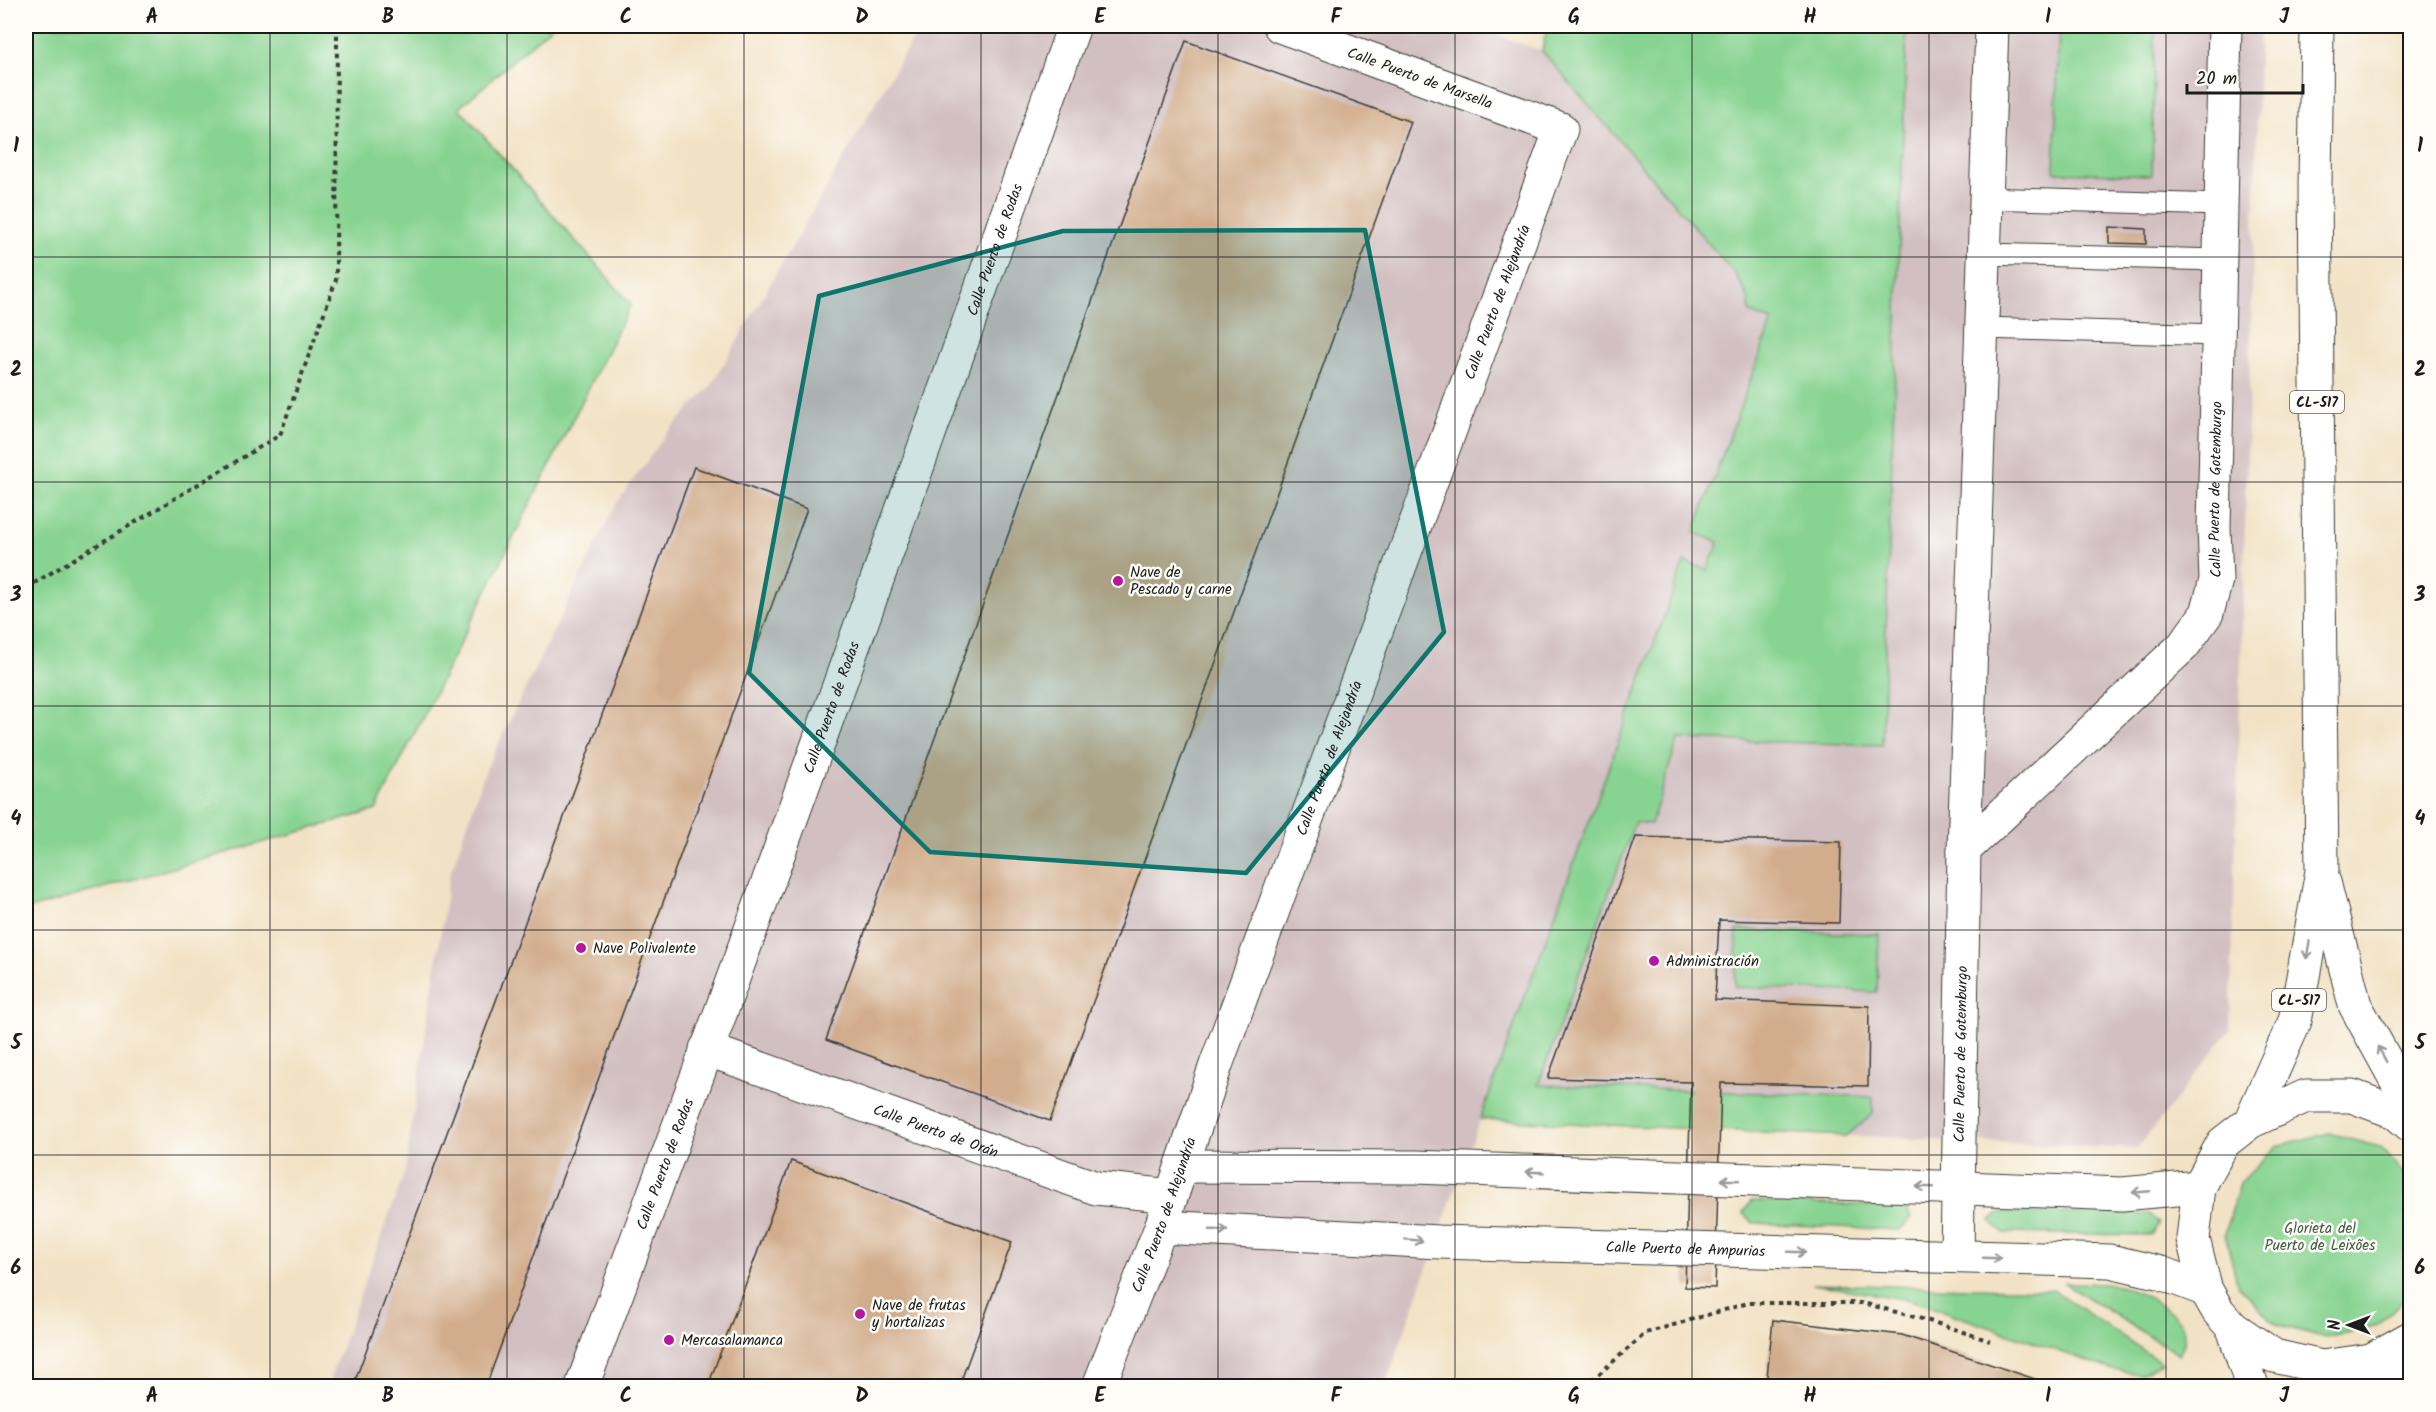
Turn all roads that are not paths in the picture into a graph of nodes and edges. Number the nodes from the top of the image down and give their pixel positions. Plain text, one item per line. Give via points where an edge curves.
1 (1074, 26) edge
2 (1280, 26) edge
3 (1992, 26) edge
4 (2225, 26) edge
5 (2317, 26) edge
6 (1561, 129) joint
7 (1986, 198) junction
8 (2222, 205) junction
9 (1984, 254) junction
10 (2220, 260) junction
11 (1983, 328) junction
12 (2219, 335) junction
13 (1964, 850) junction
14 (2322, 871) junction
15 (706, 1050) junction
16 (2410, 1105) edge
17 (2250, 1122) junction
18 (2410, 1125) edge
19 (1182, 1166) junction
20 (2199, 1187) junction
21 (1958, 1188) junction
22 (1171, 1196) junction
23 (1161, 1227) junction
24 (1957, 1256) junction
25 (2206, 1290) junction
26 (2233, 1328) junction
27 (2410, 1340) edge
28 (582, 1386) edge
29 (1100, 1386) edge
30 (2252, 1386) edge
31 (2381, 1386) edge

1 - 15 street, Calle Puerto de Rodas
2 - 6 street, Calle Puerto de Marsella
3 - 7 street, Calle Puerto de Gotemburgo
4 - 8 street, Calle Puerto de Gotemburgo
5 - 14 street, CL-517
6 - 19 street, Calle Puerto de Alejandría
7 - 8 lane
7 - 9 street, Calle Puerto de Gotemburgo
8 - 10 street, Calle Puerto de Gotemburgo
9 - 10 lane
9 - 11 street, Calle Puerto de Gotemburgo
10 - 12 street, Calle Puerto de Gotemburgo
11 - 12 lane
11 - 13 street, Calle Puerto de Gotemburgo
12 - 13 street, Calle Puerto de Gotemburgo via 2216,580 2207,613 2183,646
13 - 21 street, Calle Puerto de Gotemburgo
16 -> 14 street, CL-517 via 2355,1005
14 -> 17 street, CL-517 via 2295,1021
15 - 22 street, Calle Puerto de Orán via 1096,1188
15 - 28 street, Calle Puerto de Rodas
17 - 18 street, CL-517 via 2306,1096 2352,1096 2395,1112
17 - 20 street, CL-517 via 2223,1143
21 -> 19 street via 1416,1167
19 - 22 street, Calle Puerto de Alejandría
20 -> 21 street via 2122,1194
20 - 25 street, CL-517 via 2193,1239
21 - 24 street, Calle Puerto de Gotemburgo
22 - 23 street, Calle Puerto de Alejandría
23 -> 24 street, Calle Puerto de Ampurias via 1439,1242
23 - 29 street, Calle Puerto de Alejandría
24 -> 25 street, Calle Puerto de Ampurias via 2110,1261
25 - 26 street, CL-517
26 - 27 street, CL-517 via 2274,1356 2322,1367 2371,1360
26 - 30 street, CL-517
27 - 31 street, CL-517

